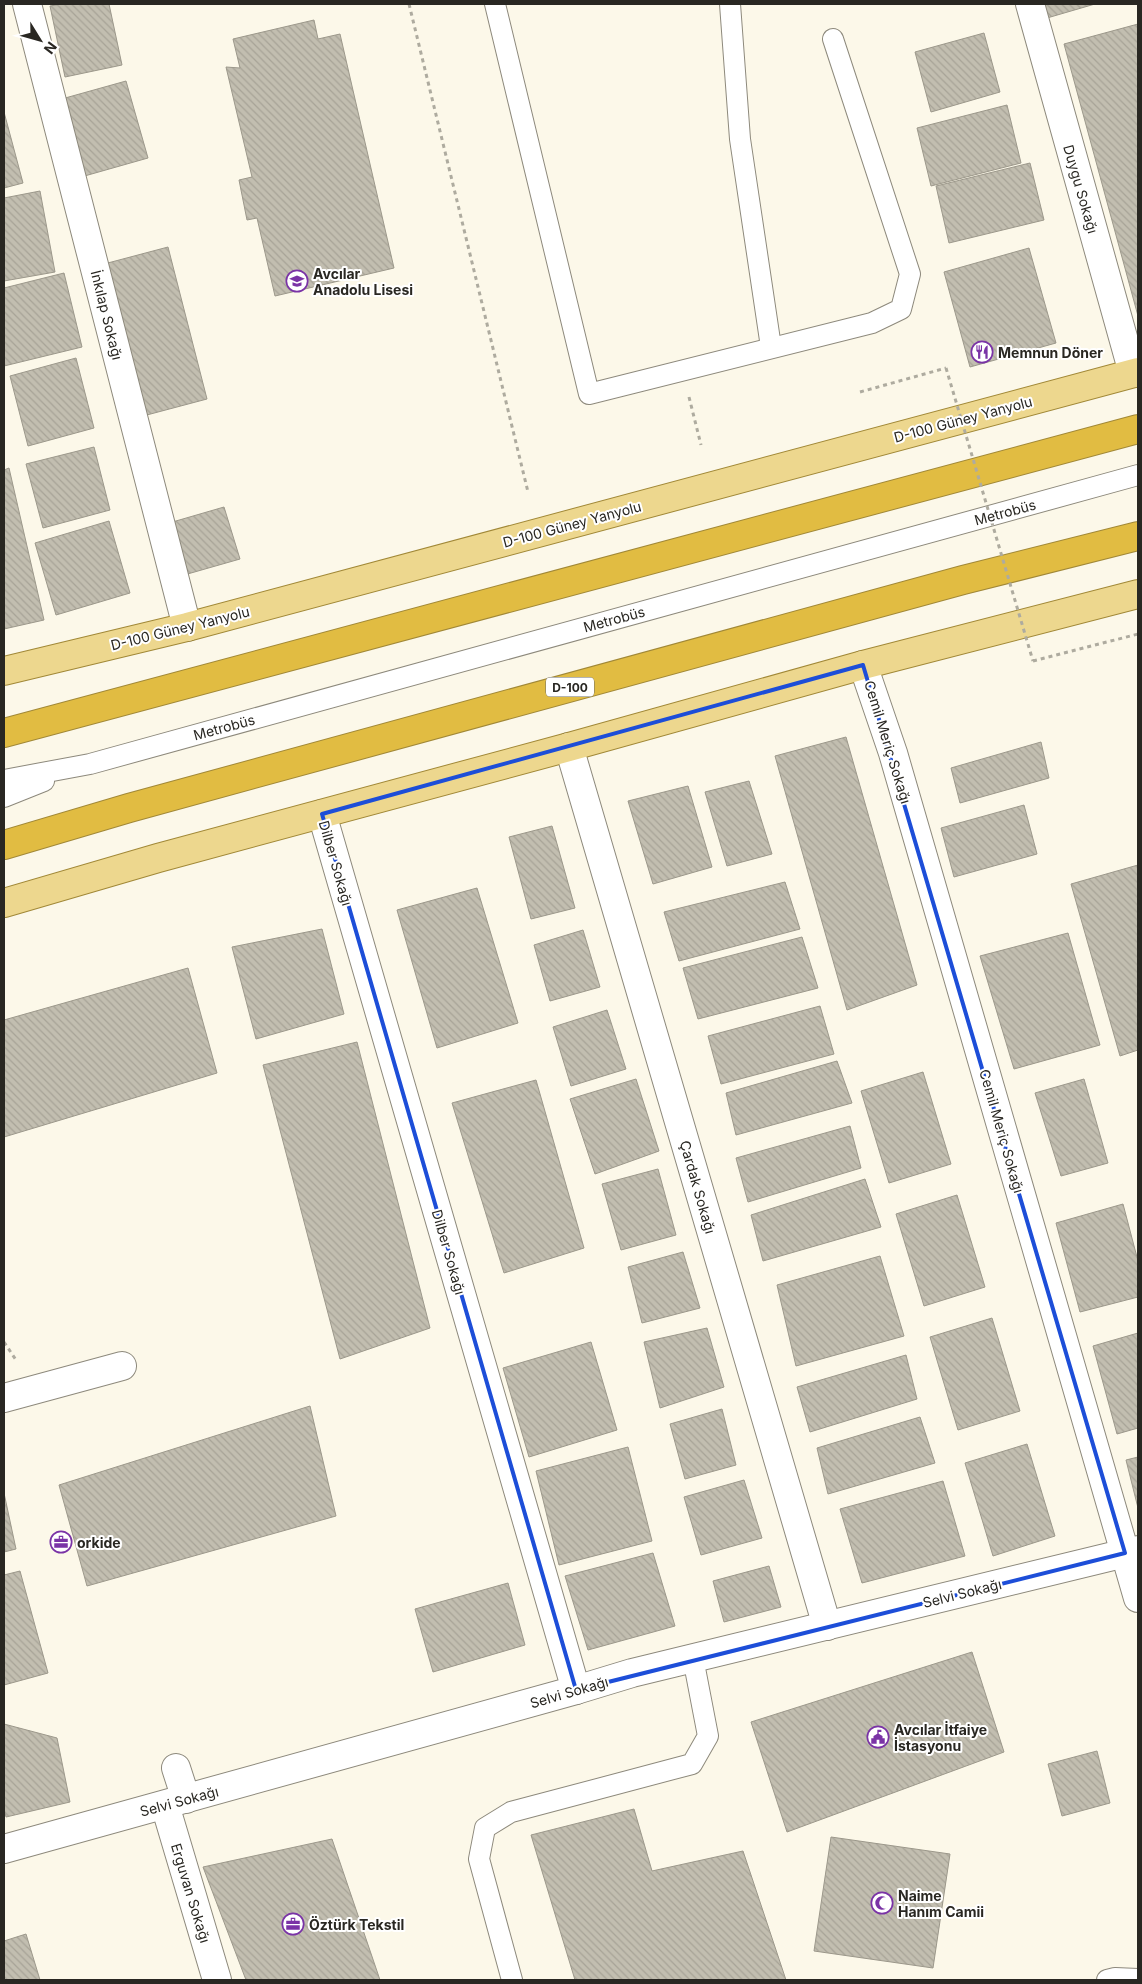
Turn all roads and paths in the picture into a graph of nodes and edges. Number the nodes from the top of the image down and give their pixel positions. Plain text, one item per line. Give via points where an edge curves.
1 (26, 4) edge
2 (409, 4) edge
3 (494, 4) edge
4 (730, 4) edge
5 (1030, 4) edge
6 (833, 39) dead end
7 (771, 347) junction
8 (682, 370) junction
9 (1135, 373) edge
10 (860, 392) dead end
11 (1138, 430) edge
12 (701, 445) dead end
13 (1138, 475) edge
14 (528, 492) dead end
15 (1138, 536) edge
16 (1138, 594) edge
17 (187, 627) junction
18 (1138, 634) edge
19 (863, 665) junction
20 (4, 671) edge
21 (4, 733) edge
22 (568, 747) junction
23 (90, 764) junction
24 (4, 780) edge
25 (4, 797) edge
26 (322, 814) junction
27 (4, 845) edge
28 (4, 904) edge
29 (122, 1366) dead end
30 (4, 1398) edge
31 (1131, 1552) edge
32 (1138, 1598) edge
33 (827, 1626) junction
34 (693, 1658) junction
35 (576, 1690) junction
36 (176, 1768) dead end
37 (175, 1802) junction
38 (4, 1849) edge
39 (1138, 1979) edge
40 (217, 1980) edge
41 (512, 1980) edge
42 (1106, 1980) edge

1 - 17 street, İnkılap Sokağı
2 - 14 path
3 - 8 lane via 589,394
4 - 7 lane via 740,139
5 - 9 street, Duygu Sokağı
6 - 7 lane via 910,274 901,309 872,323
7 - 8 lane
8 - 12 path
9 - 17 main road, D-100 Güney Yanyolu
10 - 18 path, bridge via 946,368 1033,661
11 - 21 highway
13 - 23 lane, Metrobüs
15 - 27 highway, D-100 via 876,604 128,808
16 - 19 main road
17 - 20 main road, D-100 Güney Yanyolu
19 - 22 main road
19 - 31 street, Cemil Meriç Sokağı via 898,772
22 - 26 main road
22 - 33 street, Çardak Sokağı
23 - 24 lane, Metrobüs
23 - 25 lane, Metrobüs
26 - 28 main road
26 - 35 street, Dilber Sokağı
29 - 30 street
31 - 32 street, Cemil Meriç Sokağı
31 - 33 street, Selvi Sokağı
33 - 34 street, Selvi Sokağı
34 - 35 street, Selvi Sokağı
34 - 41 lane via 708,1736 692,1764 511,1812 484,1828 479,1859
35 - 37 street, Selvi Sokağı
36 - 37 street, Erguvan Sokağı
37 - 38 street, Selvi Sokağı
37 - 40 street, Erguvan Sokağı
39 - 42 lane

